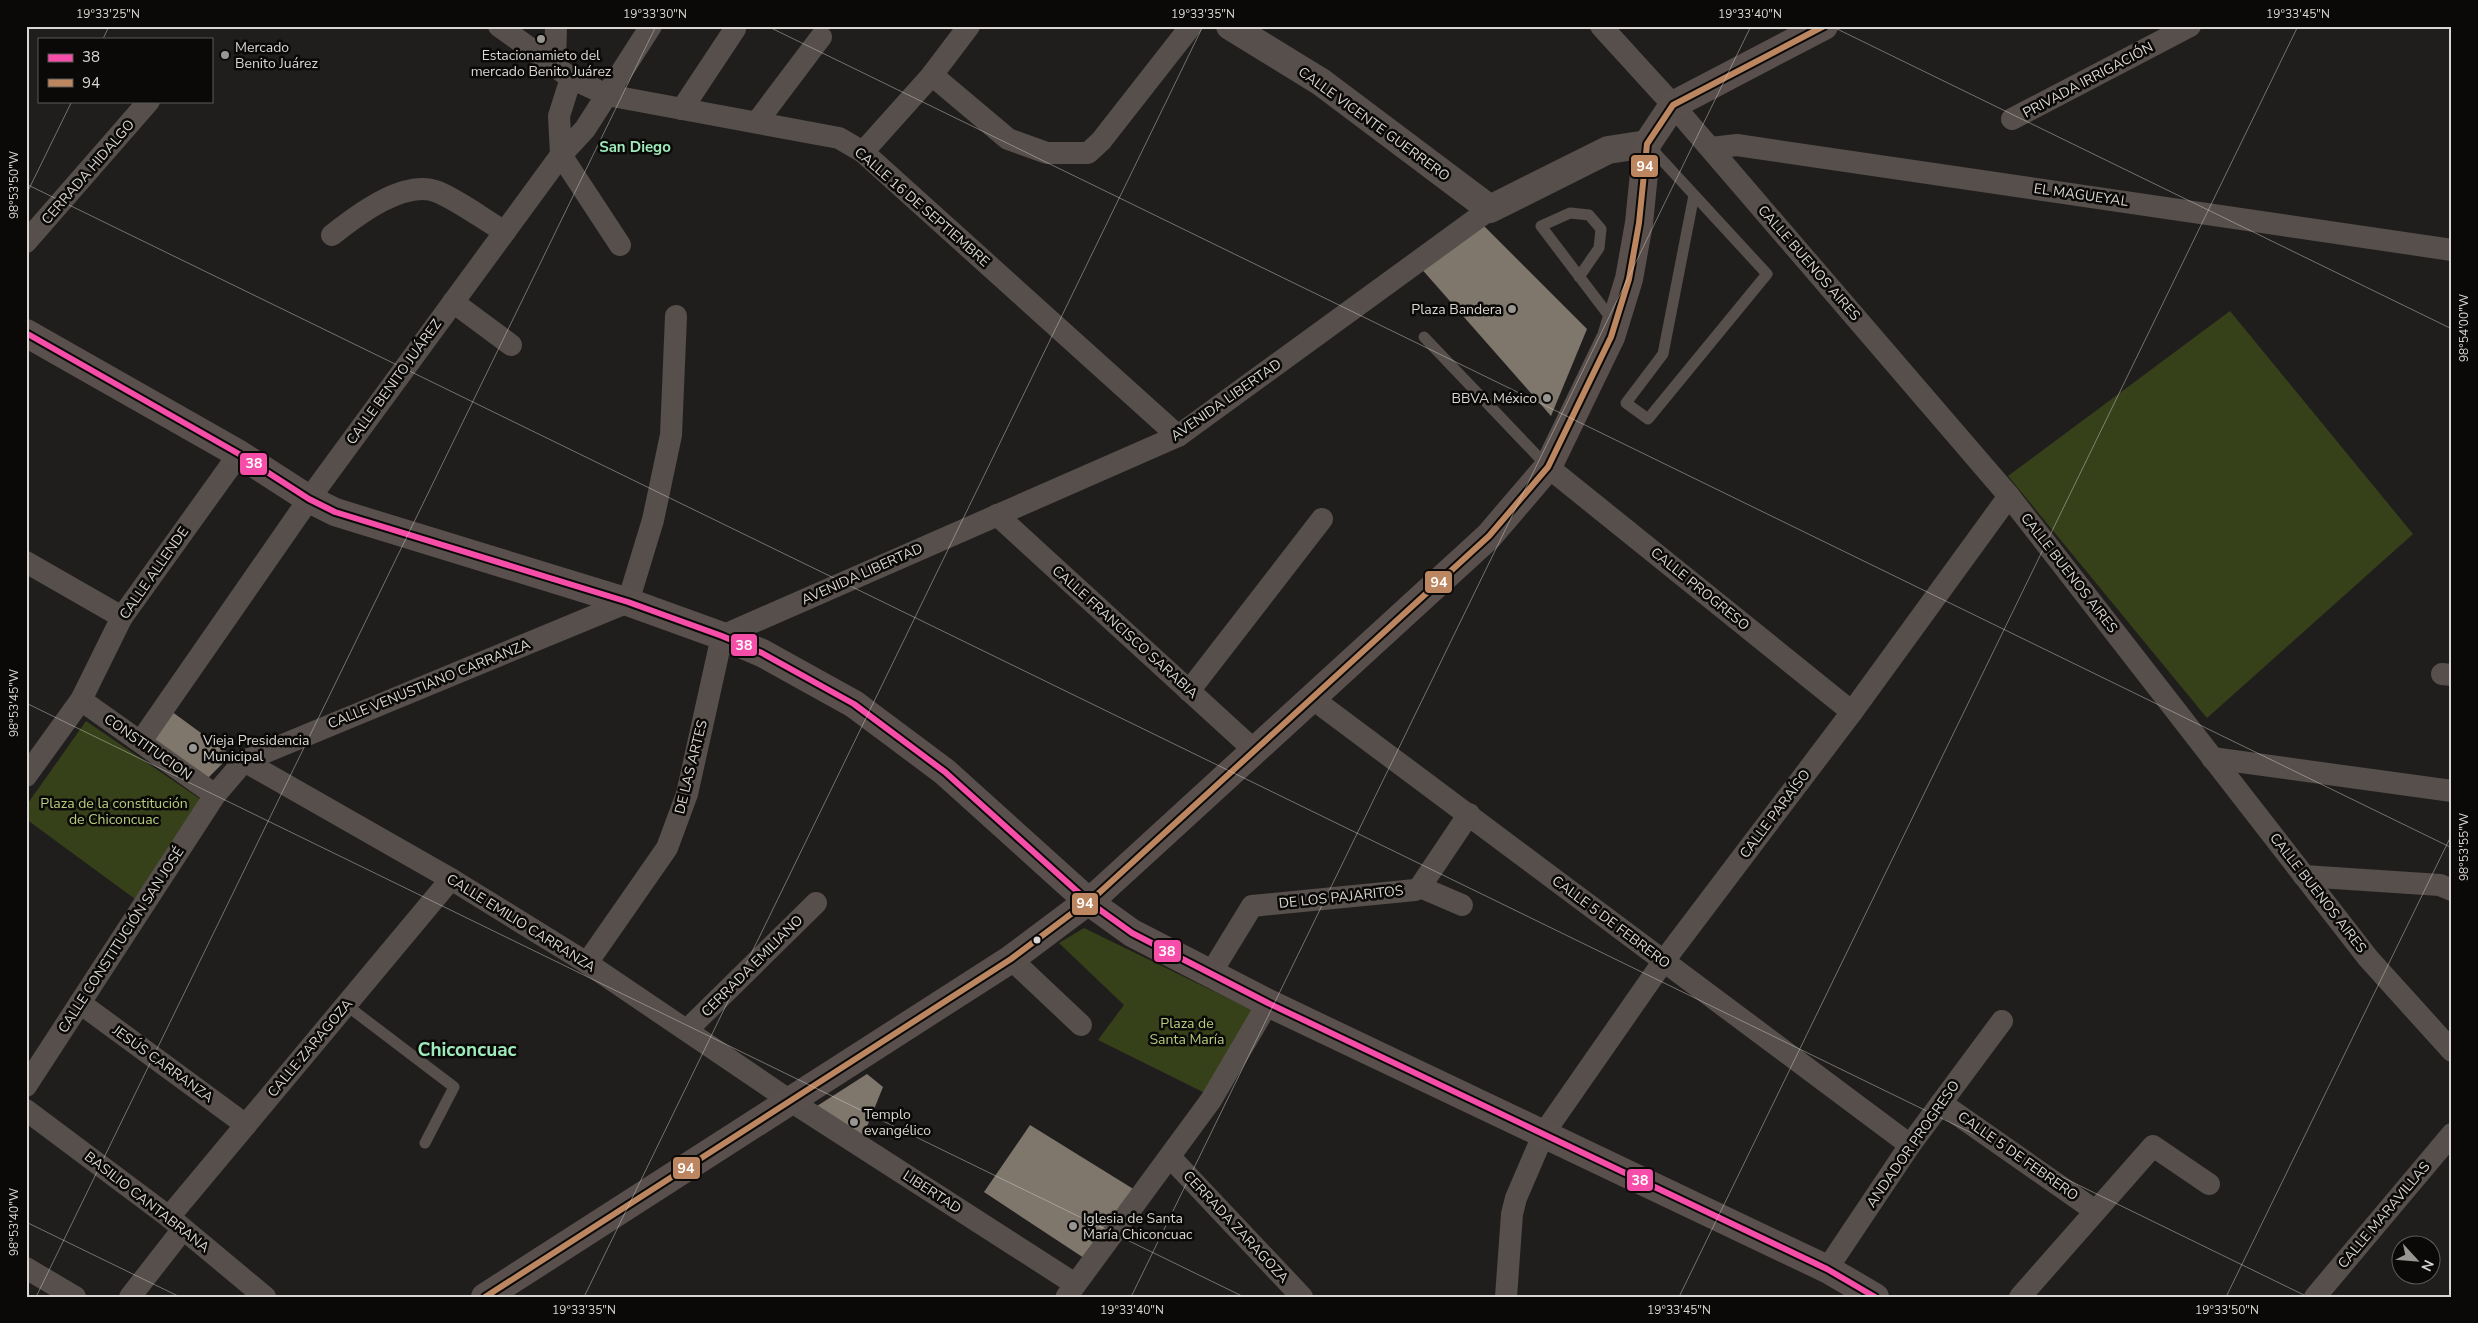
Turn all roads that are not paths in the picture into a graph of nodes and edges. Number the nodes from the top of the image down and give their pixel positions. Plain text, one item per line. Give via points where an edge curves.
1 (499, 26) edge
2 (556, 26) edge
3 (651, 26) edge
4 (969, 26) edge
5 (1191, 26) edge
6 (1230, 26) edge
7 (1601, 26) edge
8 (1824, 26) edge
9 (2190, 26) edge
10 (735, 29) dead end
11 (821, 37) dead end
12 (563, 72) junction
13 (932, 75) junction
14 (607, 94) junction
15 (148, 102) edge
16 (1674, 105) junction
17 (682, 108) junction
18 (2012, 120) dead end
19 (757, 122) junction
20 (1647, 144) junction
21 (1711, 148) junction
22 (862, 152) junction
23 (561, 155) junction
24 (1694, 195) junction
25 (1490, 209) junction
26 (505, 232) junction
27 (332, 235) dead end
28 (26, 242) edge
29 (620, 245) dead end
30 (2452, 250) edge
31 (1579, 277) junction
32 (453, 302) junction
33 (676, 316) dead end
34 (1616, 323) junction
35 (26, 333) edge
36 (1424, 337) dead end
37 (511, 345) dead end
38 (1178, 436) junction
39 (239, 454) junction
40 (1548, 467) junction
41 (2009, 496) junction
42 (309, 499) junction
43 (997, 515) junction
44 (1322, 519) dead end
45 (26, 562) edge
46 (628, 602) junction
47 (122, 617) junction
48 (722, 636) junction
49 (1189, 691) junction
50 (1313, 699) junction
51 (81, 700) junction
52 (1852, 712) junction
53 (142, 741) junction
54 (1254, 750) junction
55 (2212, 758) junction
56 (244, 761) junction
57 (26, 776) edge
58 (2452, 790) edge
59 (215, 795) junction
60 (1469, 814) junction
61 (2304, 876) junction
62 (450, 879) junction
63 (1420, 887) junction
64 (2452, 890) edge
65 (1089, 902) junction
66 (816, 903) dead end
67 (1462, 905) dead end
68 (1011, 959) junction
69 (1663, 962) junction
70 (587, 963) junction
71 (1211, 973) junction
72 (80, 1003) junction
73 (1268, 1003) junction
74 (346, 1005) junction
75 (2002, 1021) dead end
76 (1081, 1025) dead end
77 (687, 1030) junction
78 (2452, 1052) edge
79 (26, 1086) edge
80 (789, 1100) junction
81 (1941, 1103) junction
82 (26, 1110) edge
83 (246, 1125) junction
84 (1544, 1134) junction
85 (2452, 1134) edge
86 (426, 1143) dead end
87 (1910, 1144) junction
88 (1170, 1157) junction
89 (2209, 1184) dead end
90 (2094, 1210) junction
91 (176, 1223) junction
92 (26, 1268) edge
93 (1827, 1269) junction
94 (1071, 1290) edge
95 (75, 1297) edge
96 (130, 1297) edge
97 (265, 1297) edge
98 (485, 1297) edge
99 (1302, 1297) edge
100 (1506, 1297) edge
101 (1875, 1297) edge
102 (2020, 1297) edge
103 (2315, 1297) edge

1 - 12 street, CALLE 16 DE SEPTIEMBRE
2 - 12 street
3 - 14 street, CALLE BENITO JUÁREZ
4 - 13 street
5 - 13 street via 1101,141 1088,153 1047,153 1008,139
6 - 25 street, CALLE VICENTE GUERRERO via 1321,82
7 - 16 street, CALLE BUENOS AIRES
8 - 16 main road
9 - 18 street, PRIVADA IRRIGACIÓN
10 - 17 street
11 - 19 street
12 - 14 street, CALLE 16 DE SEPTIEMBRE
12 - 23 street via 559,116
13 - 22 street
14 - 17 street, CALLE 16 DE SEPTIEMBRE
14 - 23 street, CALLE BENITO JUÁREZ via 585,129
15 - 28 street, CERRADA HIDALGO
16 - 20 main road
16 - 21 street, CALLE BUENOS AIRES
17 - 19 street, CALLE 16 DE SEPTIEMBRE
19 - 22 street, CALLE 16 DE SEPTIEMBRE via 839,138
20 - 24 lane
20 - 25 street, AVENIDA LIBERTAD via 1608,150
20 - 34 main road via 1639,223 1629,279
21 - 30 street, EL MAGUEYAL via 1737,145
21 - 41 street, CALLE BUENOS AIRES
22 - 38 street, CALLE 16 DE SEPTIEMBRE
23 - 26 street, CALLE BENITO JUÁREZ
23 - 29 street
24 - 24 lane via 1664,354 1626,404 1648,420 1767,274
25 - 38 street, AVENIDA LIBERTAD
26 - 27 street via 438,192 424,189 367,208
26 - 32 street, CALLE BENITO JUÁREZ
31 - 31 lane via 1599,248 1601,229 1589,215 1570,213 1541,226
31 - 34 lane
32 - 37 street
32 - 42 street, CALLE BENITO JUÁREZ
33 - 46 street via 671,435 653,520
34 - 40 main road
35 - 39 main road
36 - 40 lane
38 - 43 street, AVENIDA LIBERTAD
39 - 42 main road
39 - 47 street, CALLE ALLENDE
40 - 50 main road via 1489,536
40 - 52 street, CALLE PROGRESO
41 - 52 street, CALLE PARAÍSO
41 - 55 street, CALLE BUENOS AIRES
42 - 46 main road via 336,512
42 - 53 street, CALLE BENITO JUÁREZ
43 - 48 street, AVENIDA LIBERTAD
43 - 49 street, CALLE FRANCISCO SARABIA
44 - 49 street
45 - 47 street
46 - 48 main road
46 - 56 street, CALLE VENUSTIANO CARRANZA
47 - 51 street, CALLE ALLENDE
48 - 65 main road via 762,653 854,704 945,772
48 - 70 street, DE LAS ARTES via 687,794 668,848
49 - 54 street, CALLE FRANCISCO SARABIA
50 - 54 main road
50 - 60 street, CALLE 5 DE FEBRERO
51 - 53 street, CONSTITUCION
51 - 57 street, CALLE ALLENDE
52 - 69 street, CALLE PARAÍSO
53 - 59 street, CONSTITUCION
54 - 65 main road
55 - 58 street
55 - 61 street, CALLE BUENOS AIRES
56 - 59 street, CALLE VENUSTIANO CARRANZA
56 - 62 street, CALLE EMILIO CARRANZA
59 - 72 street, CALLE CONSTITUCIÓN SAN JOSÉ
60 - 63 street, DE LOS PAJARITOS
60 - 69 street, CALLE 5 DE FEBRERO
61 - 64 street via 2440,885
61 - 78 street, CALLE BUENOS AIRES via 2368,958
62 - 70 street, CALLE EMILIO CARRANZA
62 - 74 street, CALLE ZARAGOZA
63 - 67 street
63 - 71 street, DE LOS PAJARITOS via 1252,906
65 - 68 main road
65 - 71 main road via 1132,933
66 - 77 street, CERRADA EMILIANO
68 - 76 street
68 - 80 main road
69 - 84 street, CALLE PARAÍSO
69 - 87 street, CALLE 5 DE FEBRERO
70 - 77 street, CALLE EMILIO CARRANZA
71 - 73 main road
72 - 79 street, CALLE CONSTITUCIÓN SAN JOSÉ
72 - 83 street, JESÚS CARRANZA
73 - 84 main road
73 - 88 street via 1211,1100
74 - 83 street, CALLE ZARAGOZA
74 - 86 lane via 454,1087
75 - 81 street, ANDADOR PROGRESO
77 - 80 street, CALLE EMILIO CARRANZA
80 - 94 street, LIBERTAD
80 - 98 main road
81 - 87 street, ANDADOR PROGRESO
81 - 90 street, CALLE 5 DE FEBRERO
82 - 91 street, BASILIO CANTABRANA
83 - 91 street, CALLE ZARAGOZA
84 - 93 main road
84 - 100 street, CALLE PARAÍSO via 1512,1214
85 - 103 street, CALLE MARAVILLAS
87 - 93 street, ANDADOR PROGRESO
88 - 94 street
88 - 99 street, CERRADA ZARAGOZA
89 - 90 street via 2153,1146
90 - 102 street
91 - 96 street, CALLE ZARAGOZA
91 - 97 street, BASILIO CANTABRANA
92 - 95 street
93 - 101 main road

